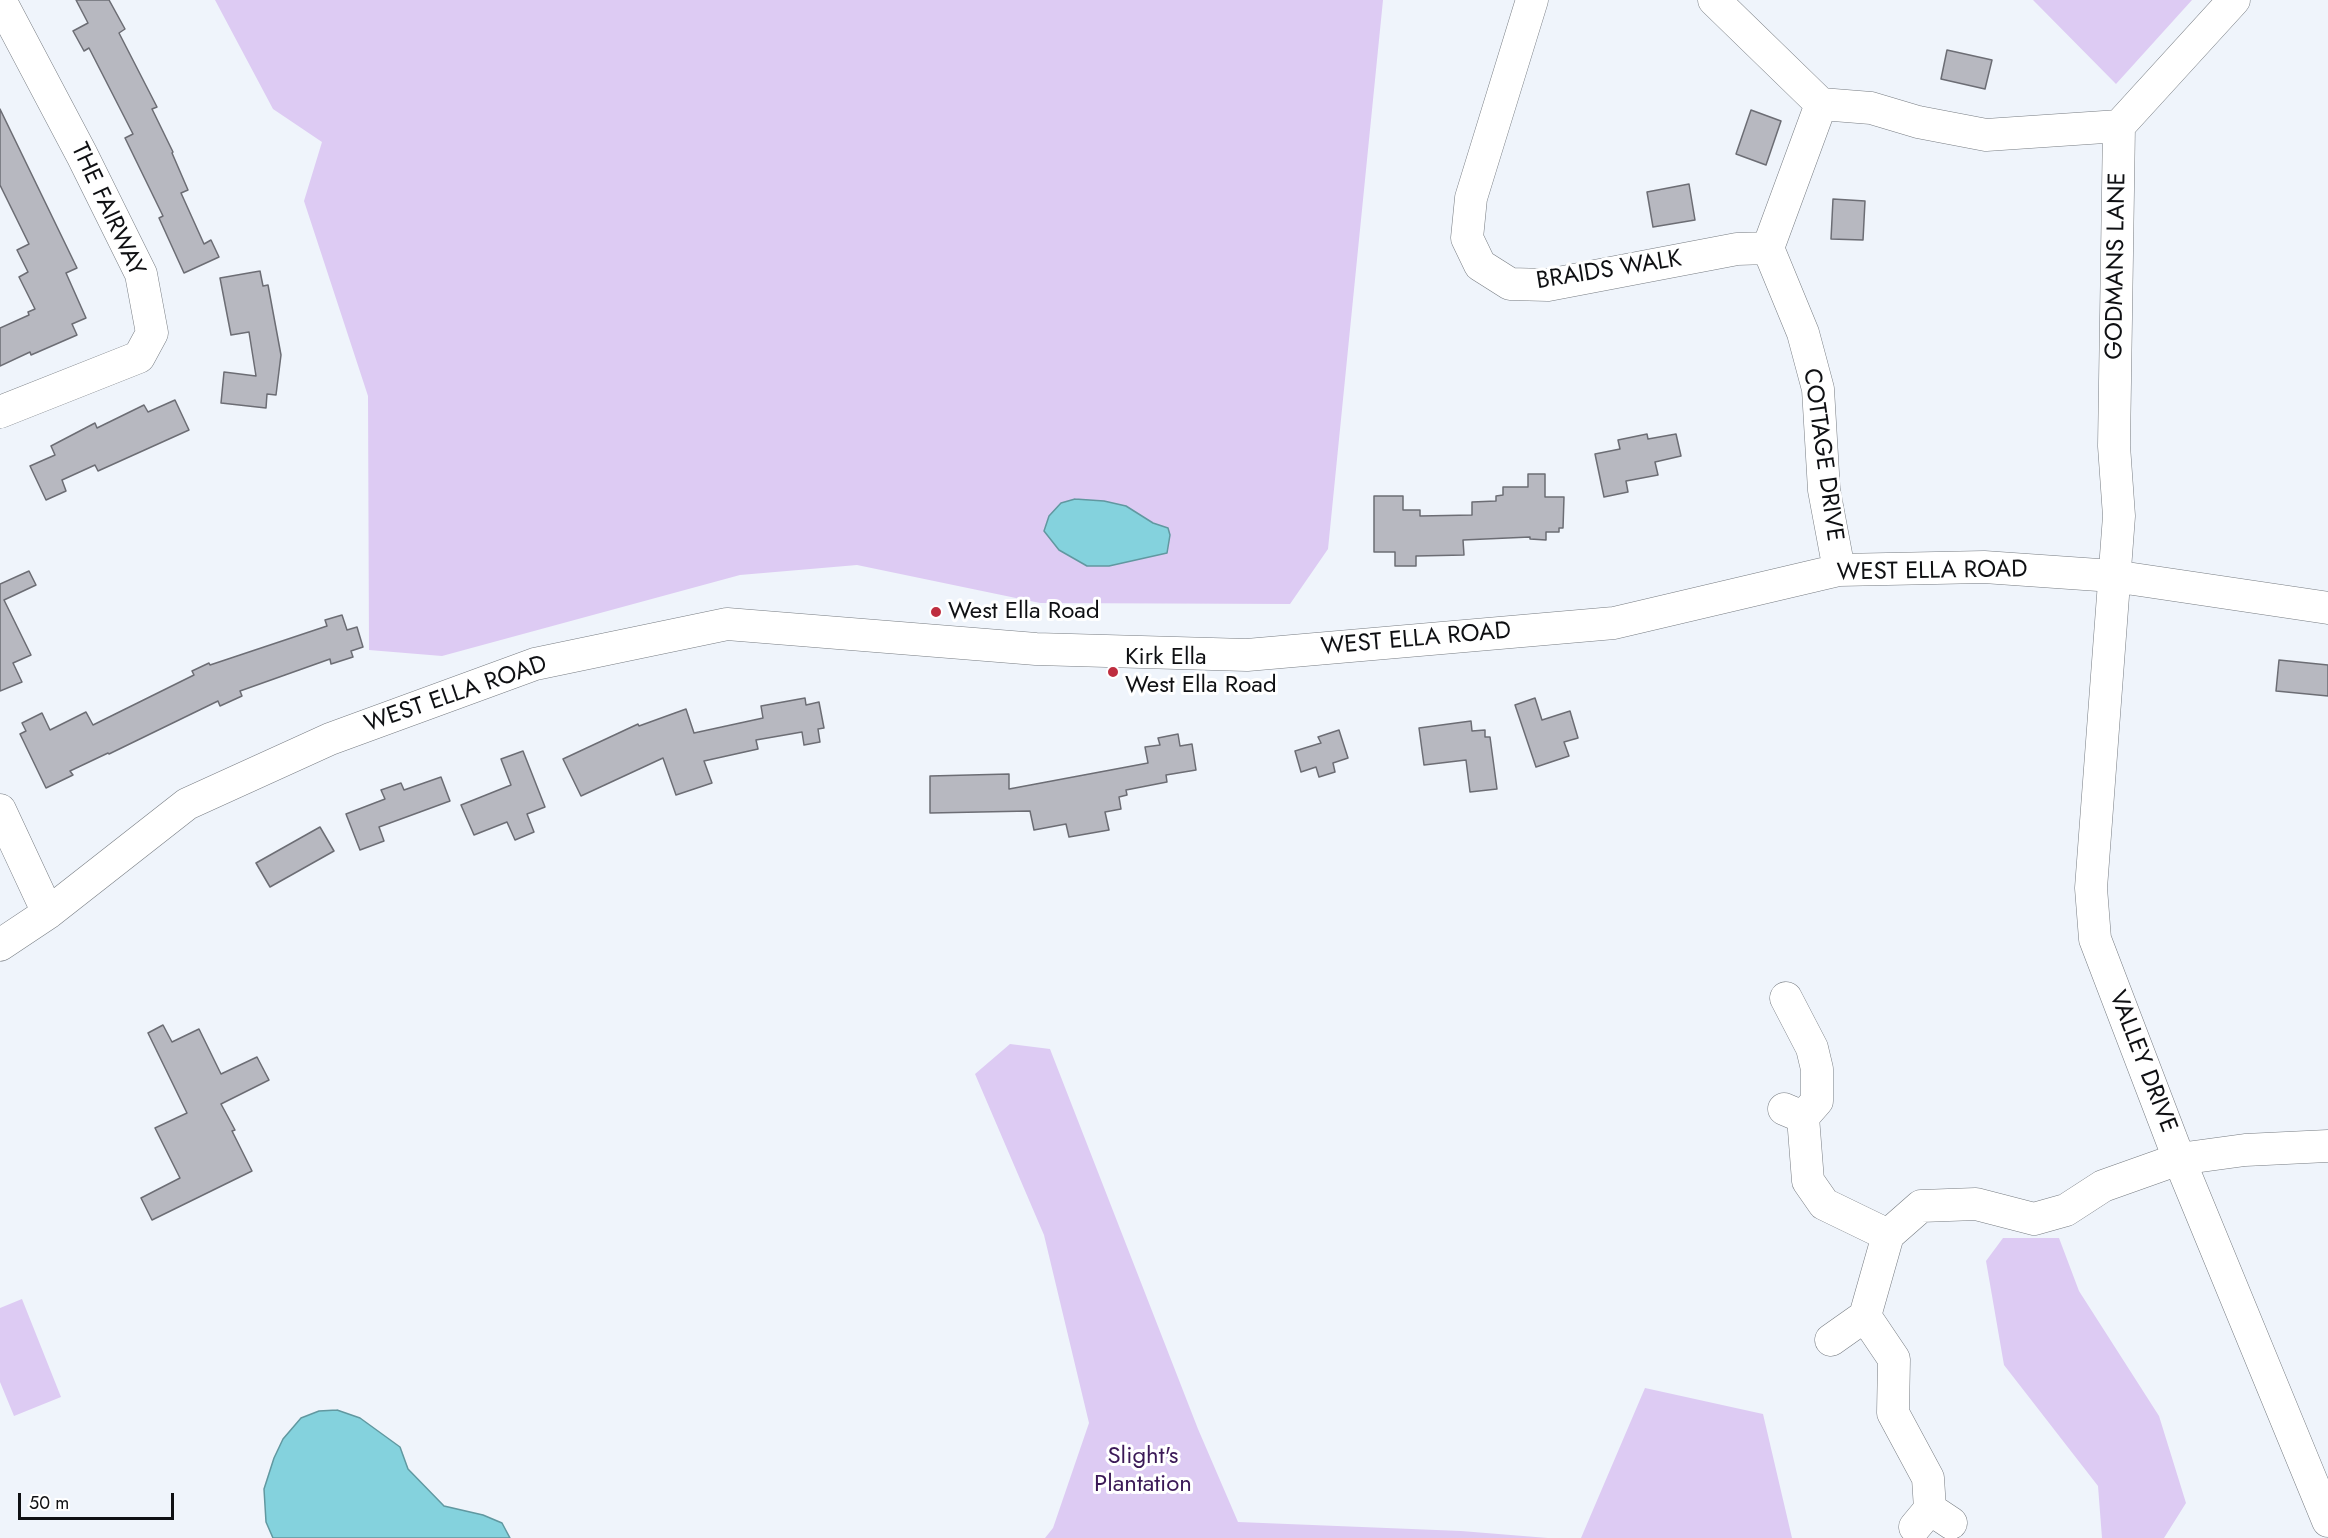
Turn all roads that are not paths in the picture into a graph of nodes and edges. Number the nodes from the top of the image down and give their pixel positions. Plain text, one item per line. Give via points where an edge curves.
1 (0, 0) edge
2 (1532, 0) edge
3 (1714, 0) edge
4 (2234, 0) edge
5 (1821, 104) junction
6 (2119, 126) junction
7 (1768, 248) junction
8 (0, 412) edge
9 (1839, 570) junction
10 (2113, 576) junction
11 (2328, 608) edge
12 (0, 810) edge
13 (48, 913) junction
14 (0, 945) edge
15 (1786, 998) dead end
16 (2328, 1146) edge
17 (2179, 1159) junction
18 (1888, 1235) junction
19 (1865, 1316) junction
20 (1831, 1340) dead end
21 (1932, 1520) dead end
22 (2328, 1521) edge

1 - 8 street, THE FAIRWAY via 141,274 152,333 139,357
2 - 7 street, BRAIDS WALK via 1471,198 1467,238 1480,265 1510,284 1548,285 1737,249
3 - 5 street
4 - 6 street
5 - 6 street via 1871,108 1986,135
5 - 7 street
6 - 10 street, GODMANS LANE via 2114,446 2119,516
7 - 9 street, COTTAGE DRIVE via 1803,333 1818,389 1824,490
9 - 10 street, WEST ELLA ROAD via 1984,567
9 - 13 street, WEST ELLA ROAD via 1614,623 1247,655 1036,649 727,624 535,664 330,739 187,804
10 - 11 street, WEST ELLA ROAD
10 - 17 street, VALLEY DRIVE via 2091,888 2095,939
12 - 13 street
13 - 14 street, WEST ELLA ROAD
15 - 18 street via 1814,1053 1817,1078 1801,1109 1809,1181 1824,1204
16 - 17 street via 2245,1150
17 - 18 street via 2103,1185 2066,1210 2034,1219 1976,1204 1921,1206
17 - 22 street, VALLEY DRIVE
18 - 19 street
19 - 20 street
19 - 21 street via 1894,1359 1893,1413 1928,1478

